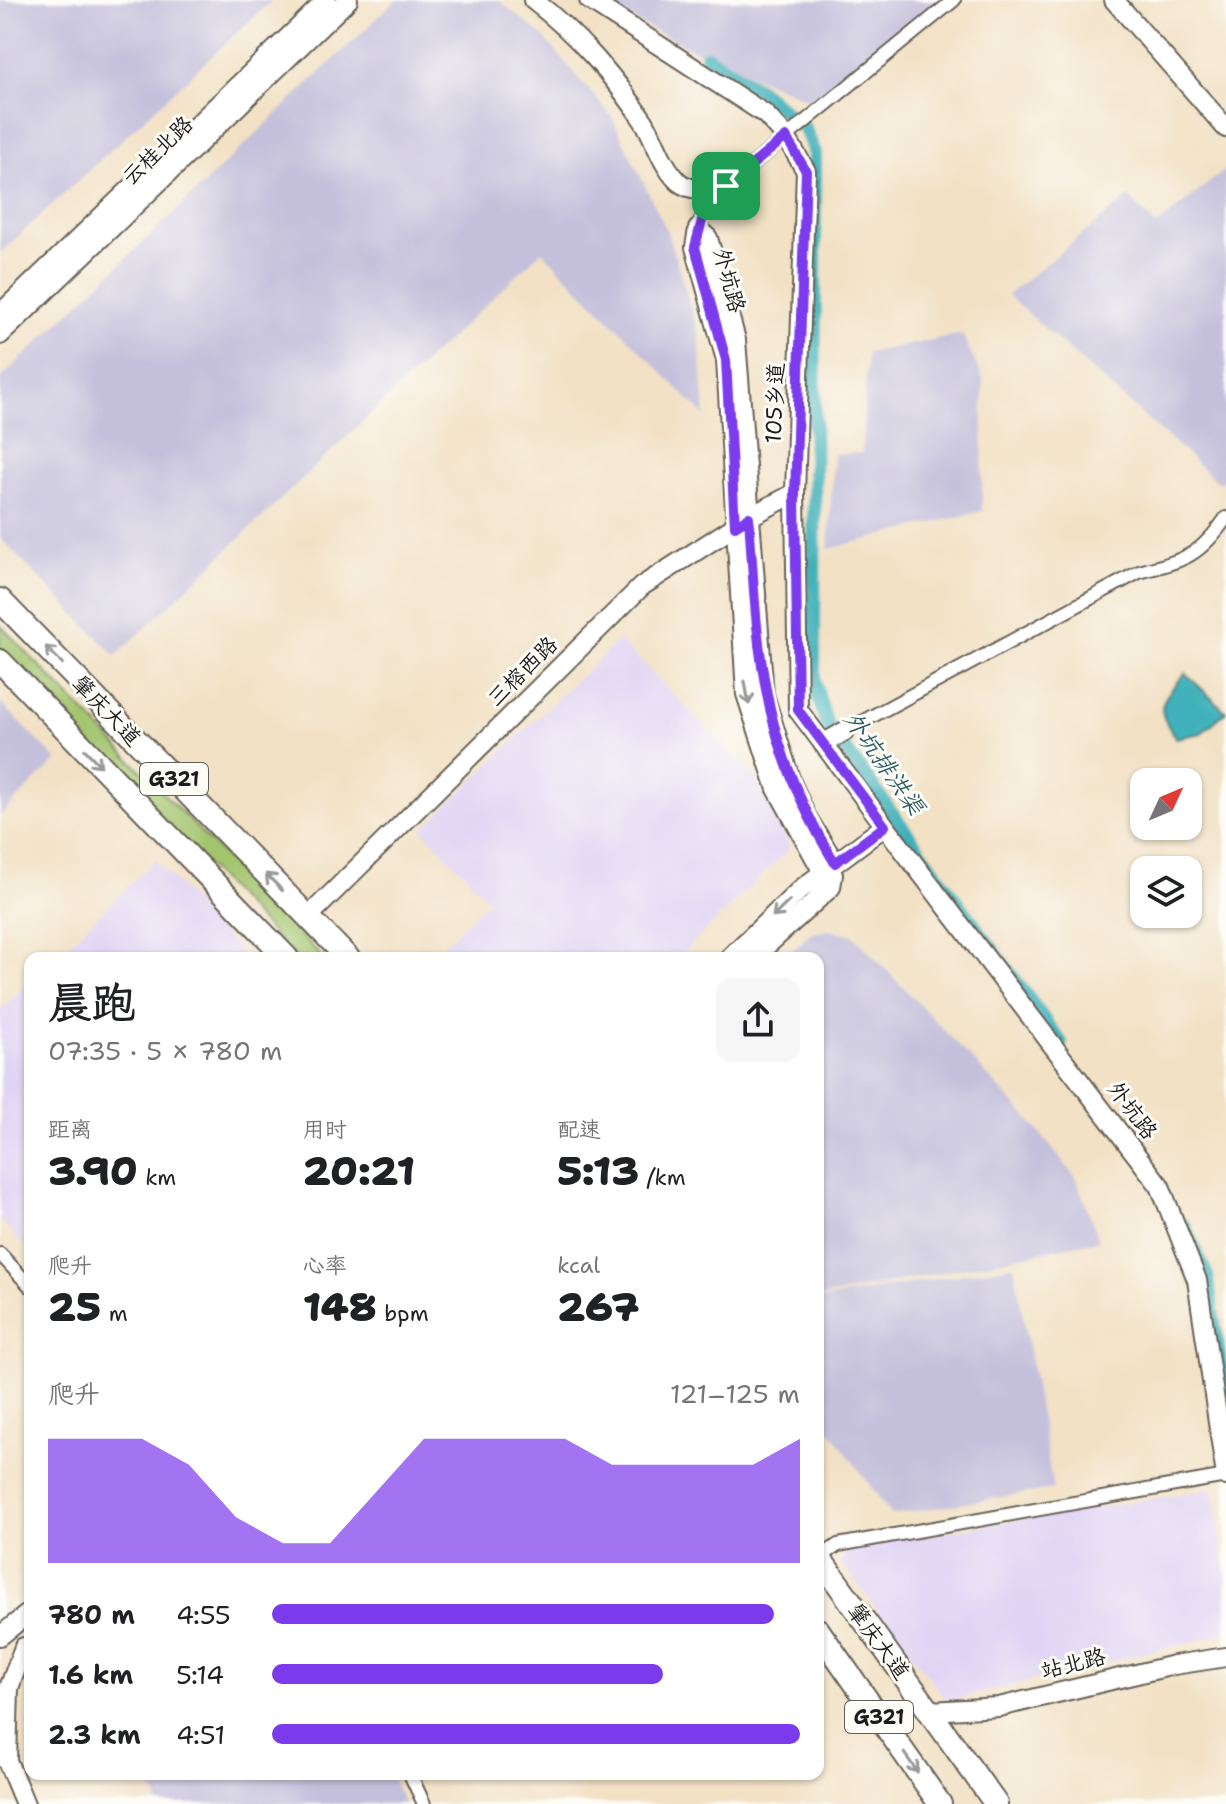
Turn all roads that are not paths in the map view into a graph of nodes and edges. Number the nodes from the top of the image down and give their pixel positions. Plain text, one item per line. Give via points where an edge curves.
1 (327, 0) edge
2 (348, 0) edge
3 (533, 0) edge
4 (589, 0) edge
5 (954, 0) edge
6 (1114, 0) edge
7 (1128, 0) edge
8 (1226, 112) edge
9 (1226, 128) edge
10 (786, 137) junction
11 (726, 186) junction
12 (698, 229) joint
13 (0, 314) edge
14 (0, 335) edge
15 (795, 493) junction
16 (1226, 518) edge
17 (742, 521) junction
18 (0, 600) edge
19 (0, 661) edge
20 (845, 731) joint
21 (823, 743) junction
22 (885, 826) junction
23 (830, 874) junction
24 (308, 917) junction
25 (281, 952) edge
26 (342, 952) edge
27 (736, 952) edge
28 (758, 952) edge
29 (0, 1254) edge
30 (24, 1280) edge
31 (1226, 1476) edge
32 (824, 1553) edge
33 (824, 1565) edge
34 (24, 1617) edge
35 (0, 1636) edge
36 (824, 1639) edge
37 (24, 1646) edge
38 (24, 1651) edge
39 (1226, 1657) edge
40 (0, 1664) edge
41 (930, 1711) junction
42 (4, 1753) edge
43 (413, 1780) edge
44 (933, 1802) edge
45 (25, 1804) edge
46 (424, 1804) edge
47 (996, 1804) edge

1 - 13 street, 云桂北路
2 - 14 street, 云桂北路
3 - 11 street via 603,68 645,123 681,184 702,190
4 - 10 street, 105乡道 via 765,114
5 - 10 street
6 - 9 street
7 - 8 street
10 - 11 street
10 - 15 street, 105乡道 via 806,171
11 - 12 street via 705,209
12 - 17 street, 外坑路 via 708,238 736,340
15 - 17 street, 三榕西路
15 - 21 street, 105乡道 via 798,710
16 - 20 street via 1206,546 1139,572
17 - 23 street, 外坑路 via 764,695 791,782
17 - 24 street, 三榕西路 via 642,586
24 -> 18 highway, 肇庆大道 / G321
19 -> 25 highway, G321
20 - 21 street
21 - 22 street, 105乡道
22 - 23 street
22 - 31 street, 外坑路 via 1160,1186 1197,1280
23 -> 27 street
23 - 28 street
24 - 26 highway, 肇庆大道 / G321
29 - 30 street
31 - 32 street via 838,1545
33 - 41 highway, 肇庆大道 / G321
34 - 35 street
36 -> 44 highway, 肇庆大道 / G321
37 - 40 street
38 - 42 street via 9,1688
39 - 41 street, 站北路 via 999,1707
41 - 47 highway, 肇庆大道 / G321
42 - 45 street
43 - 46 street

